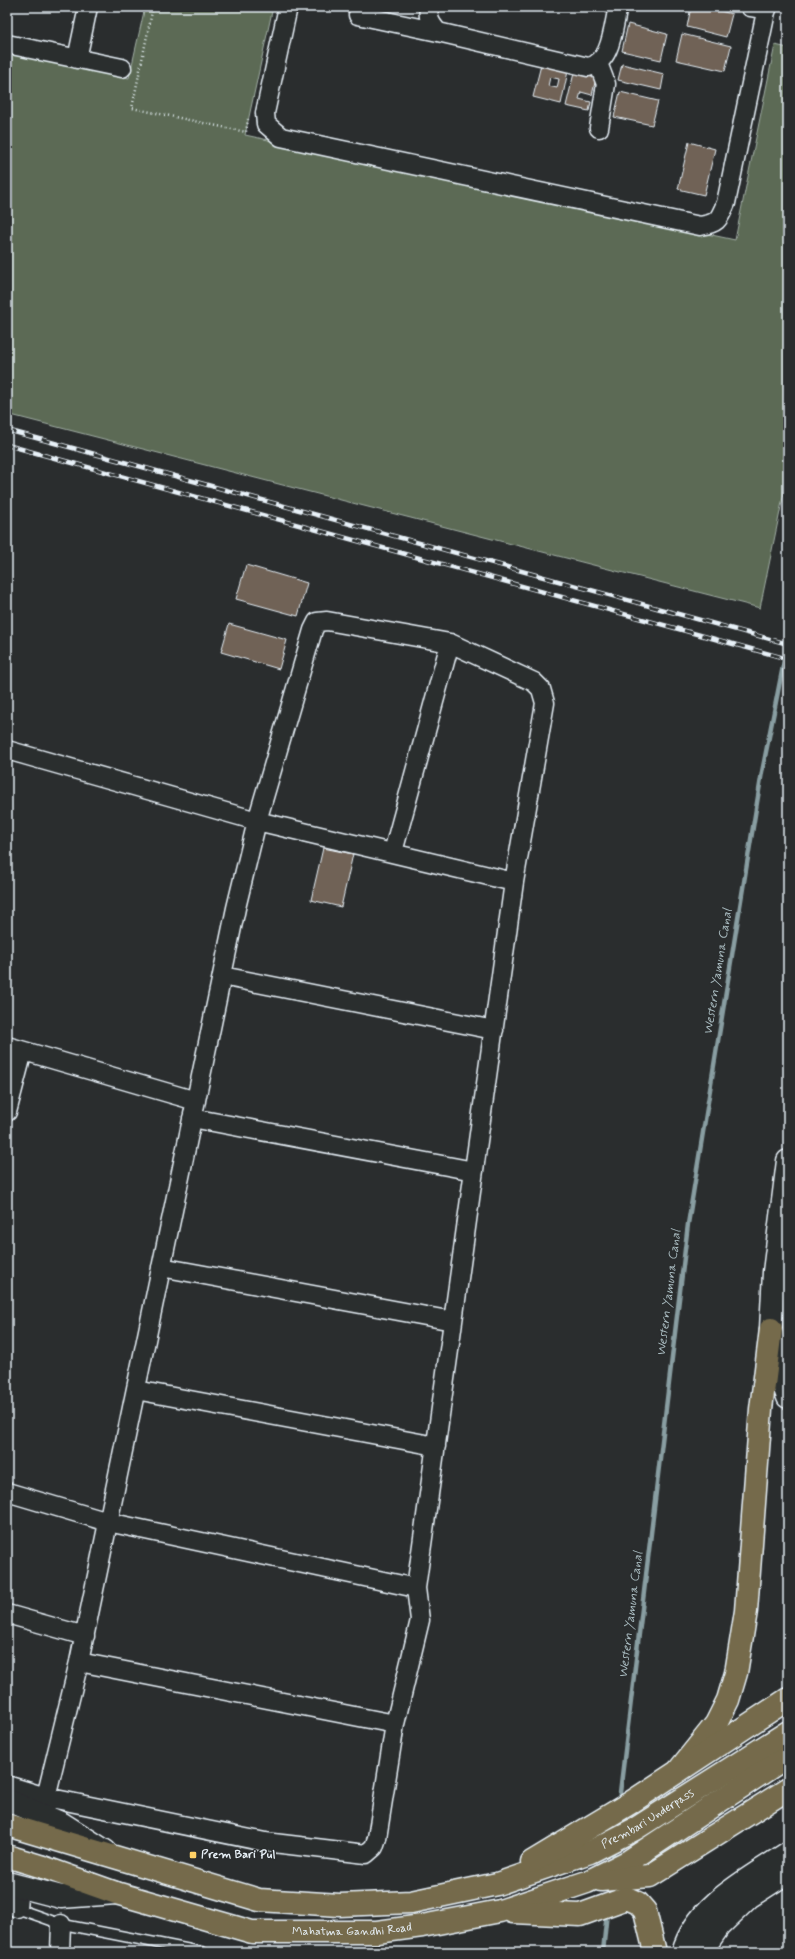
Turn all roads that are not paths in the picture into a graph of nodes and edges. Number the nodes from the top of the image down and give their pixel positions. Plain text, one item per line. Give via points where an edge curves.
1 (88, 7) edge
2 (288, 7) edge
3 (429, 7) edge
4 (618, 7) edge
5 (761, 8) edge
6 (358, 15) dead end
7 (438, 32) junction
8 (7, 44) edge
9 (77, 59) junction
10 (598, 63) junction
11 (122, 68) dead end
12 (599, 128) dead end
13 (450, 644) junction
14 (7, 750) edge
15 (257, 821) junction
16 (393, 852) junction
17 (514, 882) junction
18 (222, 976) junction
19 (494, 1030) junction
20 (15, 1048) edge
21 (194, 1110) junction
22 (7, 1112) edge
23 (788, 1161) edge
24 (474, 1171) junction
25 (162, 1267) junction
26 (453, 1321) junction
27 (771, 1329) junction
28 (136, 1390) junction
29 (788, 1397) edge
30 (436, 1446) junction
31 (7, 1492) edge
32 (108, 1522) junction
33 (416, 1588) junction
34 (7, 1614) edge
35 (85, 1636) junction
36 (79, 1662) junction
37 (788, 1699) edge
38 (395, 1724) junction
39 (788, 1732) edge
40 (788, 1756) edge
41 (680, 1770) junction
42 (7, 1785) edge
43 (788, 1789) edge
44 (7, 1800) edge
45 (46, 1817) junction
46 (7, 1825) edge
47 (788, 1853) edge
48 (7, 1856) edge
49 (788, 1872) edge
50 (628, 1879) junction
51 (587, 1882) joint
52 (13, 1884) edge
53 (497, 1884) junction
54 (116, 1893) junction
55 (12, 1907) edge
56 (500, 1911) junction
57 (61, 1924) junction
58 (60, 1952) edge
59 (203, 1952) edge
60 (655, 1952) edge
61 (683, 1952) edge
62 (701, 1952) edge

1 - 9 street
2 - 5 street via 264,113 266,124 281,137 700,226 718,221 726,203
3 - 7 street via 431,24
4 - 10 street via 607,51
6 - 7 street
7 - 10 street via 588,67
8 - 9 street
9 - 11 street
10 - 12 street via 606,84
13 - 15 street via 327,621 317,622 310,638
13 - 16 street
13 - 17 street via 534,682 541,689 545,703
14 - 15 street
15 - 16 street
15 - 18 street
16 - 17 street
17 - 19 street
18 - 19 street
18 - 21 street
19 - 24 street
20 - 21 street
20 - 22 street
21 - 24 street
21 - 25 street
23 - 27 street via 774,1272
24 - 26 street
25 - 26 street
25 - 28 street
26 - 30 street
27 - 29 street
27 - 41 main road via 761,1409 746,1610 736,1673 728,1700 716,1724
28 - 30 street
28 - 32 street
30 - 33 street
31 - 32 street
32 - 33 street
32 - 35 street
33 - 38 street via 420,1620
34 - 35 street
35 - 36 street
36 - 38 street
36 - 45 street
37 - 41 main road
38 - 45 street via 377,1838 374,1847 366,1854
39 - 53 main road, Prembari Underpass via 635,1829 590,1852
40 - 50 main road, Prembari Underpass
41 - 53 main road
42 - 45 street
43 - 50 main road via 650,1876
44 - 45 street
45 - 46 main road, Mahatma Gandhi Road
45 - 53 main road, Mahatma Gandhi Road via 115,1858 259,1900 340,1905 411,1902
47 - 61 street via 707,1910 687,1940
48 - 54 main road, Mahatma Gandhi Road, bridge
49 - 62 street via 749,1897 719,1926
50 - 51 main road, Prembari Underpass
50 - 56 main road via 580,1915
50 - 60 main road via 638,1903 645,1910
51 - 56 main road, Mahatma Gandhi Road
52 - 54 street via 61,1897
52 - 55 street
54 - 56 main road, Mahatma Gandhi Road via 252,1932 377,1932
55 - 57 lane
57 - 58 street
57 - 59 lane

